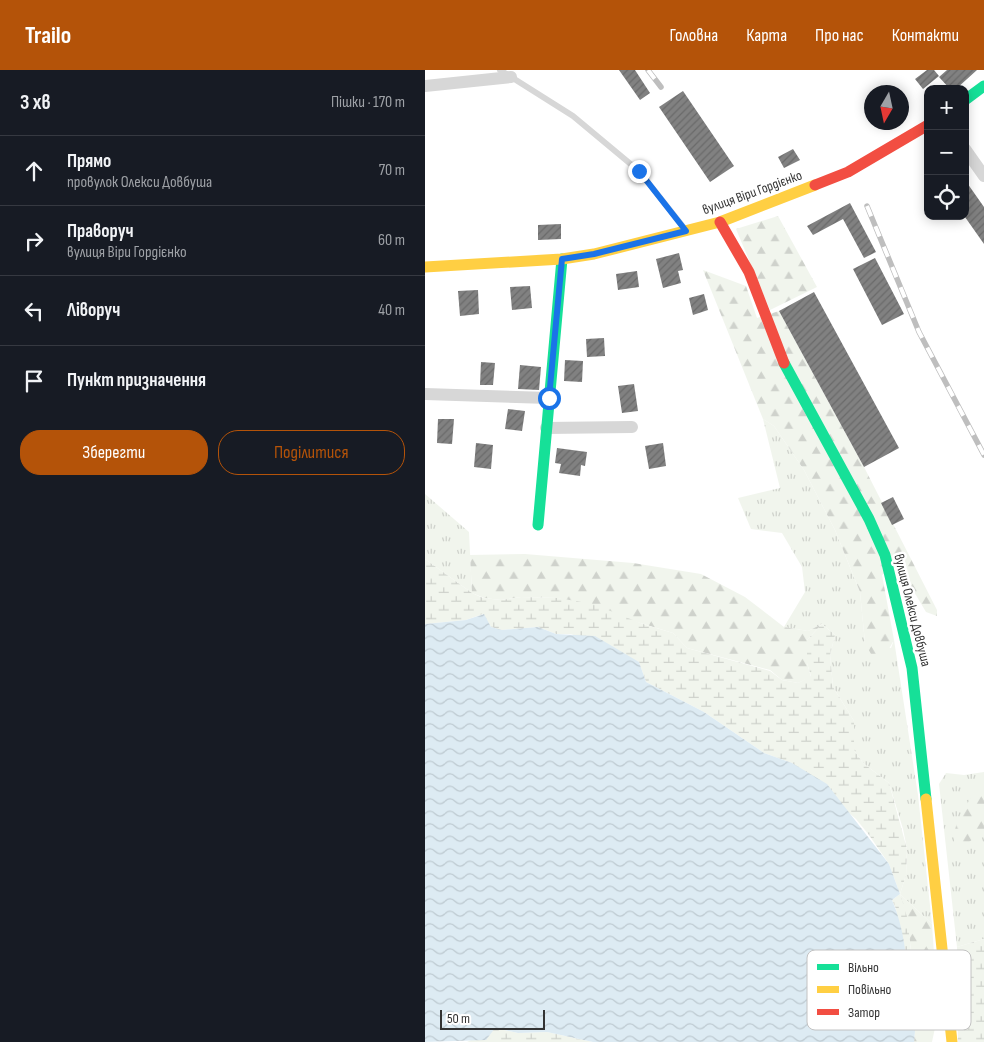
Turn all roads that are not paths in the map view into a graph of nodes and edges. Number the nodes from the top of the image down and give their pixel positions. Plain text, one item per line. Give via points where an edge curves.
1 (506, 74) edge
2 (425, 86) edge
3 (984, 86) edge
4 (969, 97) edge
5 (924, 127) edge
6 (969, 155) edge
7 (984, 176) edge
8 (720, 222) junction
9 (686, 231) junction
10 (562, 259) junction
11 (425, 267) edge
12 (425, 394) edge
13 (549, 398) junction
14 (632, 426) dead end
15 (547, 428) junction
16 (537, 525) dead end
17 (943, 950) edge

1 - 2 street
1 - 9 lane via 573,116 639,171
3 - 4 street
5 - 8 street, вулиця Віри Гордієнко via 848,172
6 - 7 street
8 - 9 street, вулиця Віри Гордієнко
8 - 17 street, вулиця Олекси Довбуша via 749,272 779,352 885,555 912,668
9 - 10 street, вулиця Віри Гордієнко
10 - 11 street, вулиця Віри Гордієнко
10 - 13 street
12 - 13 street
13 - 15 street
14 - 15 street
15 - 16 street

